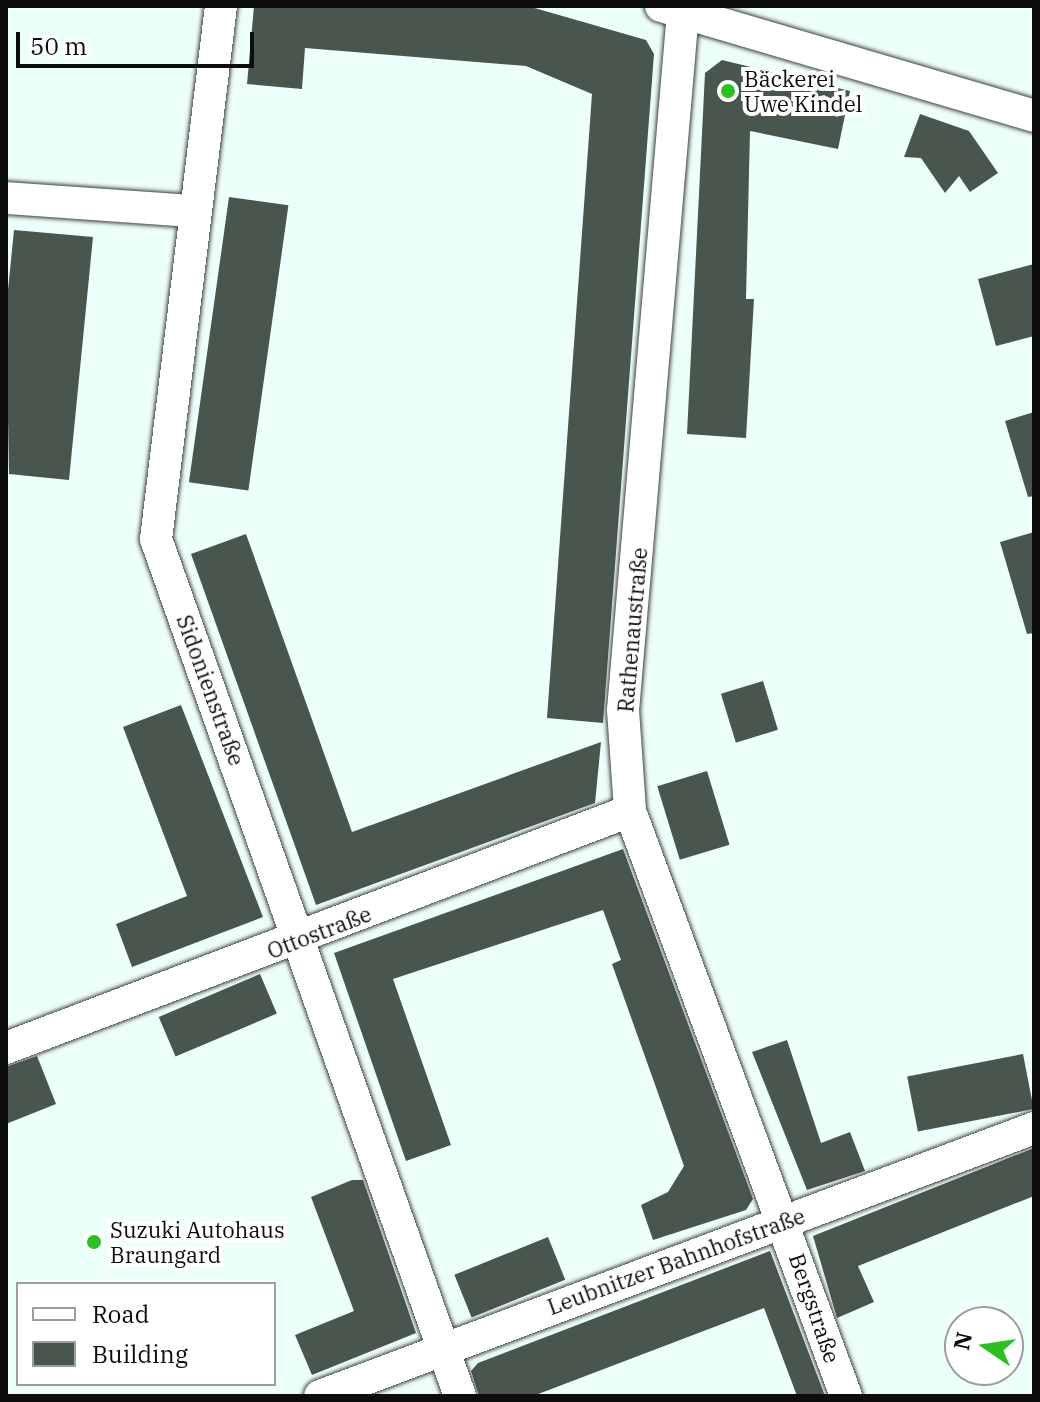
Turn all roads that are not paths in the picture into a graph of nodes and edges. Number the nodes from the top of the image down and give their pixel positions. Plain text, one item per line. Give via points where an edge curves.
1 (221, 6) edge
2 (672, 9) edge
3 (1034, 116) edge
4 (6, 198) edge
5 (194, 211) junction
6 (630, 811) junction
7 (300, 940) junction
8 (6, 1048) edge
9 (1034, 1128) edge
10 (784, 1221) junction
11 (442, 1348) junction
12 (320, 1396) edge
13 (460, 1396) edge
14 (846, 1396) edge

1 - 5 street, Sidonienstraße
2 - 3 street
2 - 6 street, Rathenaustraße via 623,710
4 - 5 street
5 - 7 street, Sidonienstraße via 156,539
6 - 7 street, Ottostraße
6 - 10 street, Rathenaustraße
7 - 8 street, Ottostraße
7 - 11 street, Sidonienstraße
9 - 10 street, Leubnitzer Bahnhofstraße
10 - 11 street, Leubnitzer Bahnhofstraße
10 - 14 street, Bergstraße
11 - 12 street, Leubnitzer Bahnhofstraße
11 - 13 street, Sidonienstraße

